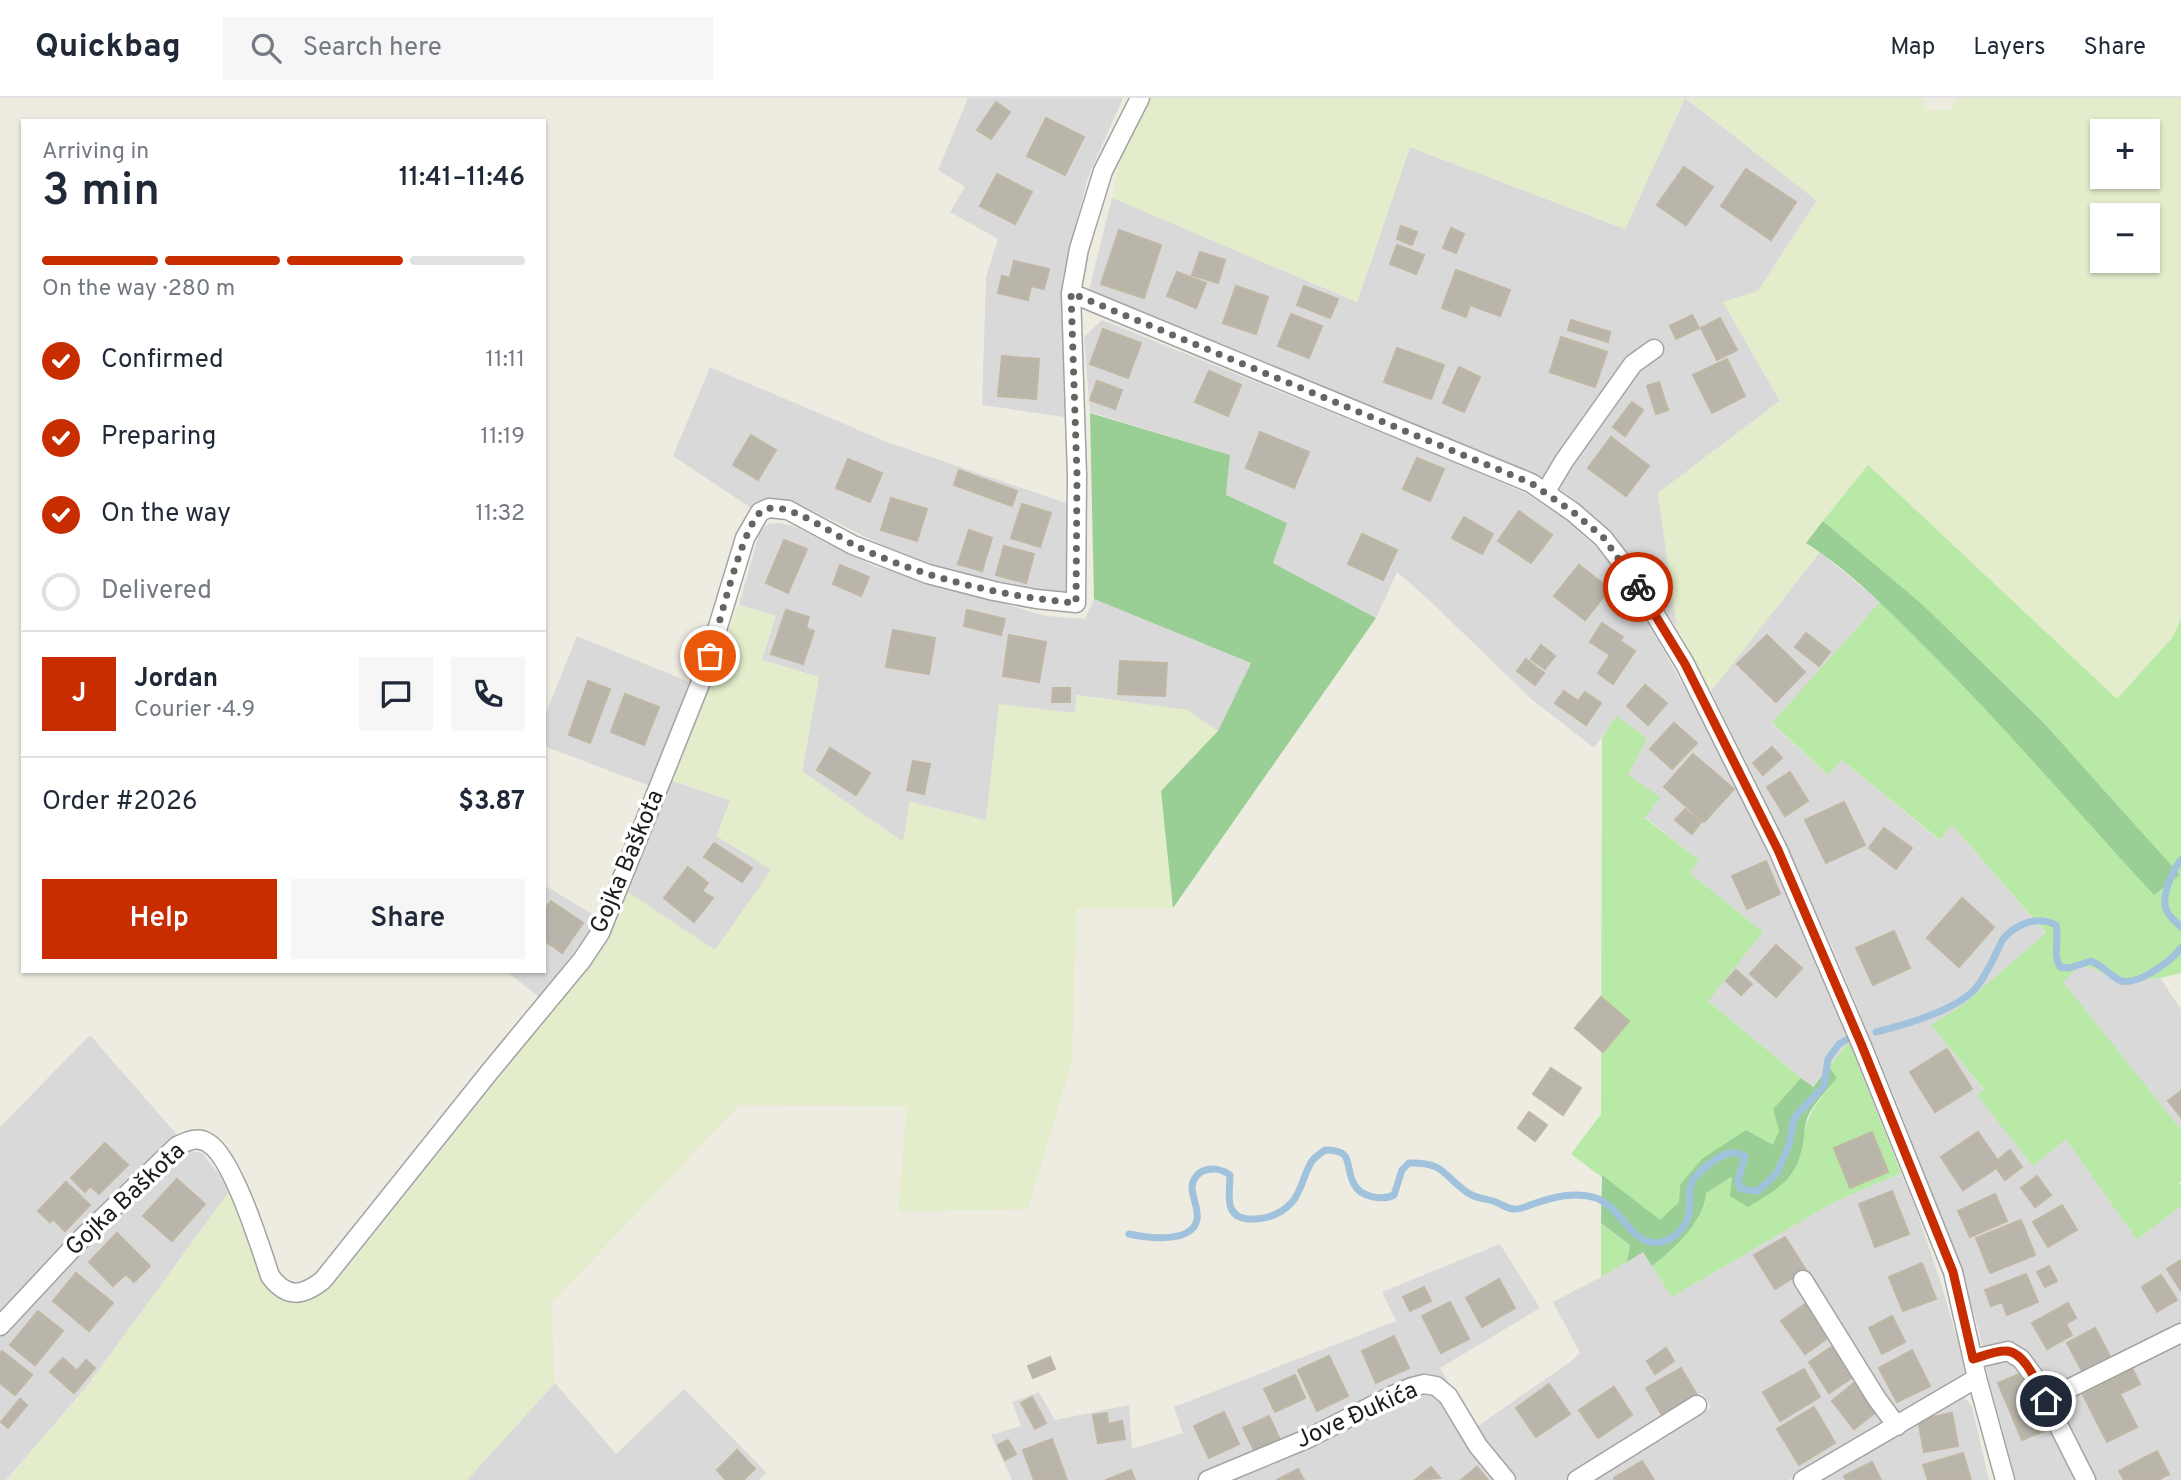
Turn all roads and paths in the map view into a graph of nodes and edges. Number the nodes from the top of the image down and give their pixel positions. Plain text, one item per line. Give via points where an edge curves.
1 (1140, 98) edge
2 (1071, 293) junction
3 (1654, 349) dead end
4 (1545, 493) junction
5 (1803, 1280) dead end
6 (0, 1326) edge
7 (2181, 1333) edge
8 (1973, 1359) junction
9 (1978, 1378) junction
10 (2046, 1401) junction
11 (1697, 1405) dead end
12 (1897, 1426) junction
13 (1208, 1480) edge
14 (1506, 1480) edge
15 (1577, 1480) edge
16 (1803, 1480) edge
17 (2005, 1480) edge
18 (2085, 1480) edge

1 - 2 street via 1103,171
2 - 4 street via 1531,483
2 - 6 street, Gojka Baškota via 1076,603 994,591 928,574 853,545 788,510 760,512 745,538 702,679 600,933 583,960 323,1280 302,1292 285,1291 276,1284 227,1165 209,1143 189,1140 177,1146 83,1236
3 - 4 street via 1633,364
4 - 8 street via 1604,538 1630,573 1730,751 1862,1046 1953,1272
5 - 12 street
7 - 10 street
8 - 9 street
8 - 10 street via 2012,1352 2033,1375
9 - 12 street
9 - 17 street
10 - 18 street
11 - 15 street
12 - 16 street
13 - 14 street, Jove Đukića via 1424,1384 1436,1386 1448,1396 1478,1446

